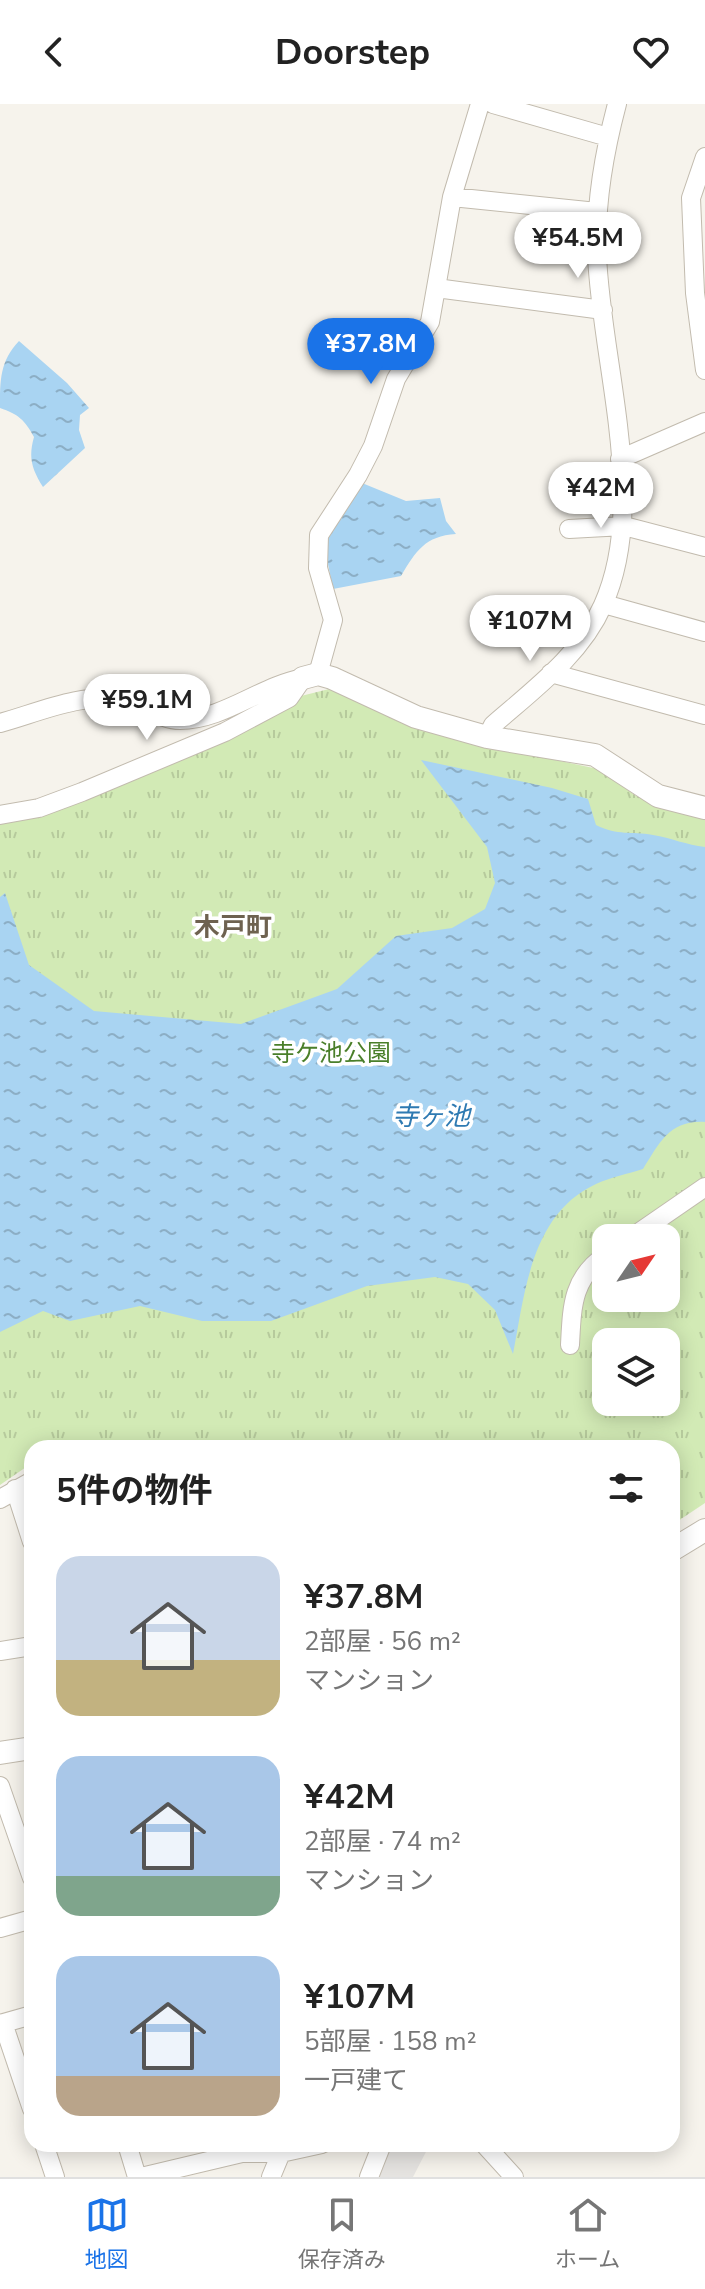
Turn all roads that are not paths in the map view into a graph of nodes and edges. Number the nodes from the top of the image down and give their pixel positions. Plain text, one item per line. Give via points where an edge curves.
1 (480, 104) edge
2 (493, 104) edge
3 (617, 104) edge
4 (608, 137) junction
5 (705, 157) edge
6 (452, 197) junction
7 (597, 212) junction
8 (436, 288) junction
9 (603, 310) junction
10 (705, 370) edge
11 (705, 422) edge
12 (620, 459) junction
13 (624, 526) junction
14 (569, 529) dead end
15 (705, 547) edge
16 (604, 604) junction
17 (705, 632) edge
18 (551, 673) junction
19 (310, 676) junction
20 (705, 715) edge
21 (0, 723) edge
22 (487, 737) junction
23 (705, 808) edge
24 (0, 815) edge
25 (705, 1187) edge
26 (651, 1224) edge
27 (592, 1265) edge
28 (570, 1345) dead end
29 (16, 1490) edge
30 (24, 1516) edge
31 (705, 1530) edge
32 (680, 1545) edge
33 (24, 1647) edge
34 (0, 1651) edge
35 (24, 1749) edge
36 (0, 1753) edge
37 (0, 1786) edge
38 (24, 1855) edge
39 (24, 1921) edge
40 (0, 1928) edge
41 (24, 2017) edge
42 (2, 2024) edge
43 (24, 2086) edge
44 (47, 2152) edge
45 (130, 2152) edge
46 (286, 2152) edge
47 (379, 2152) edge
48 (491, 2152) edge
49 (281, 2153) junction
50 (55, 2177) edge
51 (139, 2177) edge
52 (271, 2177) edge
53 (369, 2177) edge
54 (514, 2177) edge

1 - 6 street
2 - 4 street
3 - 4 street
4 - 7 street
5 - 10 street via 691,198
6 - 7 street
6 - 8 street
7 - 9 street
8 - 9 street
8 - 19 street via 430,322 396,379 373,446 319,535 318,568 333,620
9 - 12 street
11 - 12 street
12 - 13 street
13 - 14 street
13 - 15 street
13 - 16 street
16 - 17 street
16 - 18 street via 582,641
18 - 20 street
18 - 22 street via 493,725
19 - 21 street via 283,682 217,712 178,720 122,700 96,698
19 - 22 street via 416,717
19 - 24 street via 289,698 225,732 39,808
22 - 23 street via 595,755 658,796
25 - 26 street
27 - 28 street via 574,1289
29 - 30 street
31 - 32 street
33 - 34 street
35 - 36 street
37 - 38 street
39 - 40 street
41 - 42 street
42 - 43 street
44 - 50 street
45 - 51 street
46 - 49 street
47 - 53 street
48 - 54 street
49 - 51 street via 242,2153
49 - 52 street

